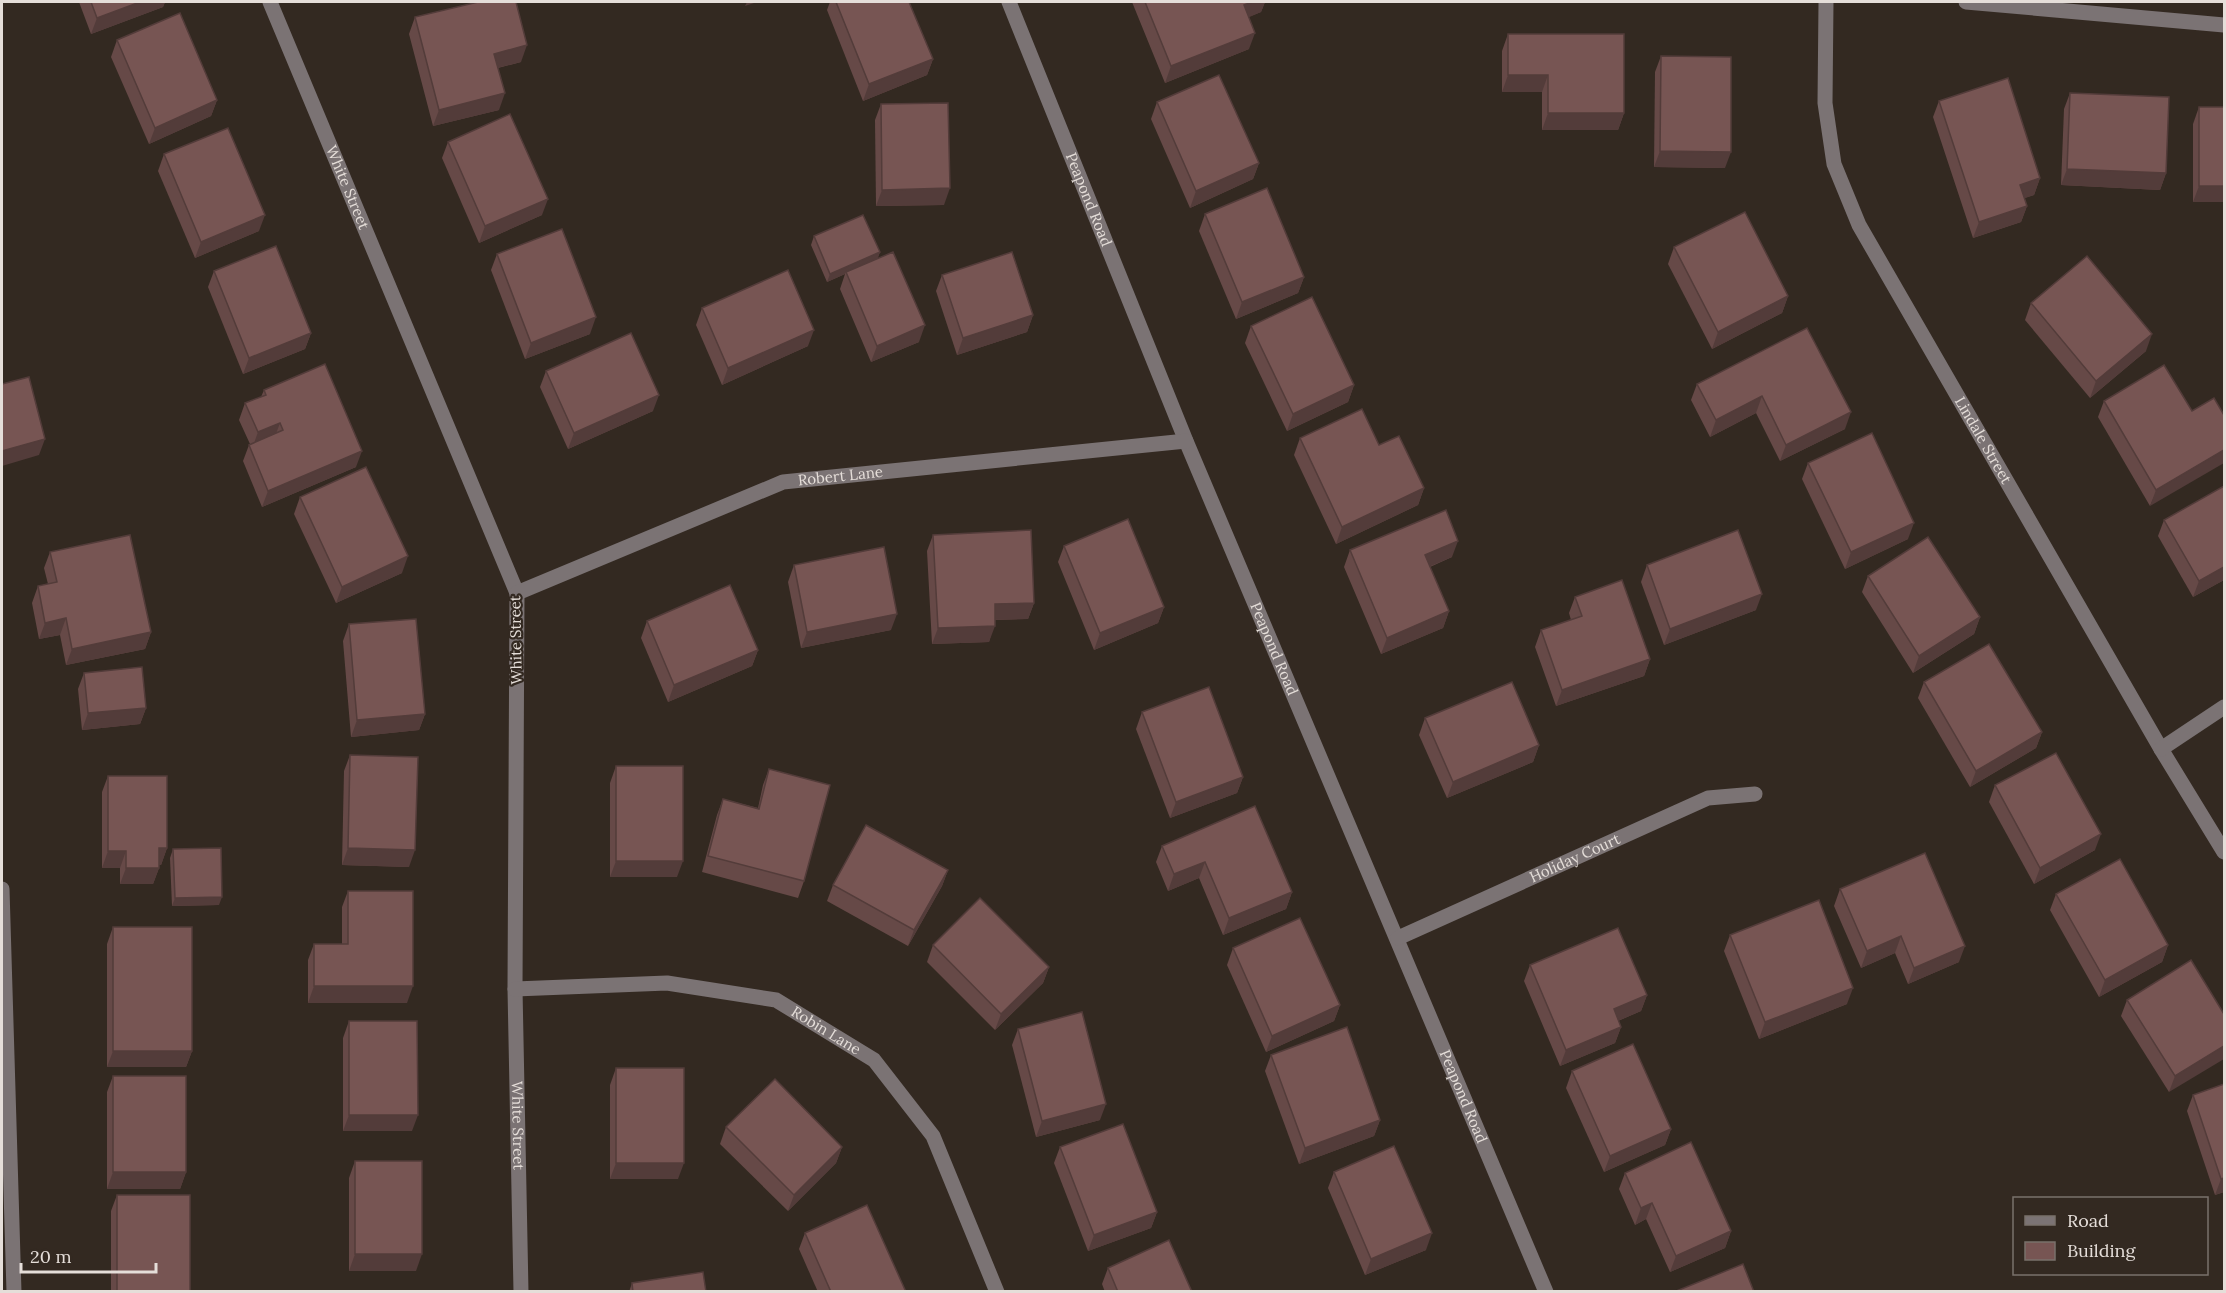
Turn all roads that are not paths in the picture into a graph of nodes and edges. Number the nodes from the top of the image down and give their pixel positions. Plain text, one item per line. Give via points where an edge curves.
1 (270, 2) edge
2 (1009, 2) edge
3 (1826, 2) edge
4 (1966, 2) edge
5 (2224, 25) edge
6 (1186, 441) junction
7 (517, 593) junction
8 (2224, 707) edge
9 (2161, 749) junction
10 (1755, 794) dead end
11 (2224, 852) edge
12 (2, 889) edge
13 (1398, 938) junction
14 (515, 989) junction
15 (14, 1292) edge
16 (521, 1292) edge
17 (997, 1292) edge
18 (1546, 1292) edge

1 - 7 street, White Street
2 - 6 street, Peapond Road
3 - 9 street, Lindale Street via 1825,103 1834,164 1859,225
4 - 5 street
6 - 7 street, Robert Lane via 783,482
6 - 13 street, Peapond Road
7 - 14 street, White Street
8 - 9 street
9 - 11 street, Lindale Street
10 - 13 street, Holiday Court via 1708,798
12 - 15 street
13 - 18 street, Peapond Road
14 - 16 street, White Street
14 - 17 street, Robin Lane via 667,983 777,1000 874,1060 933,1136

